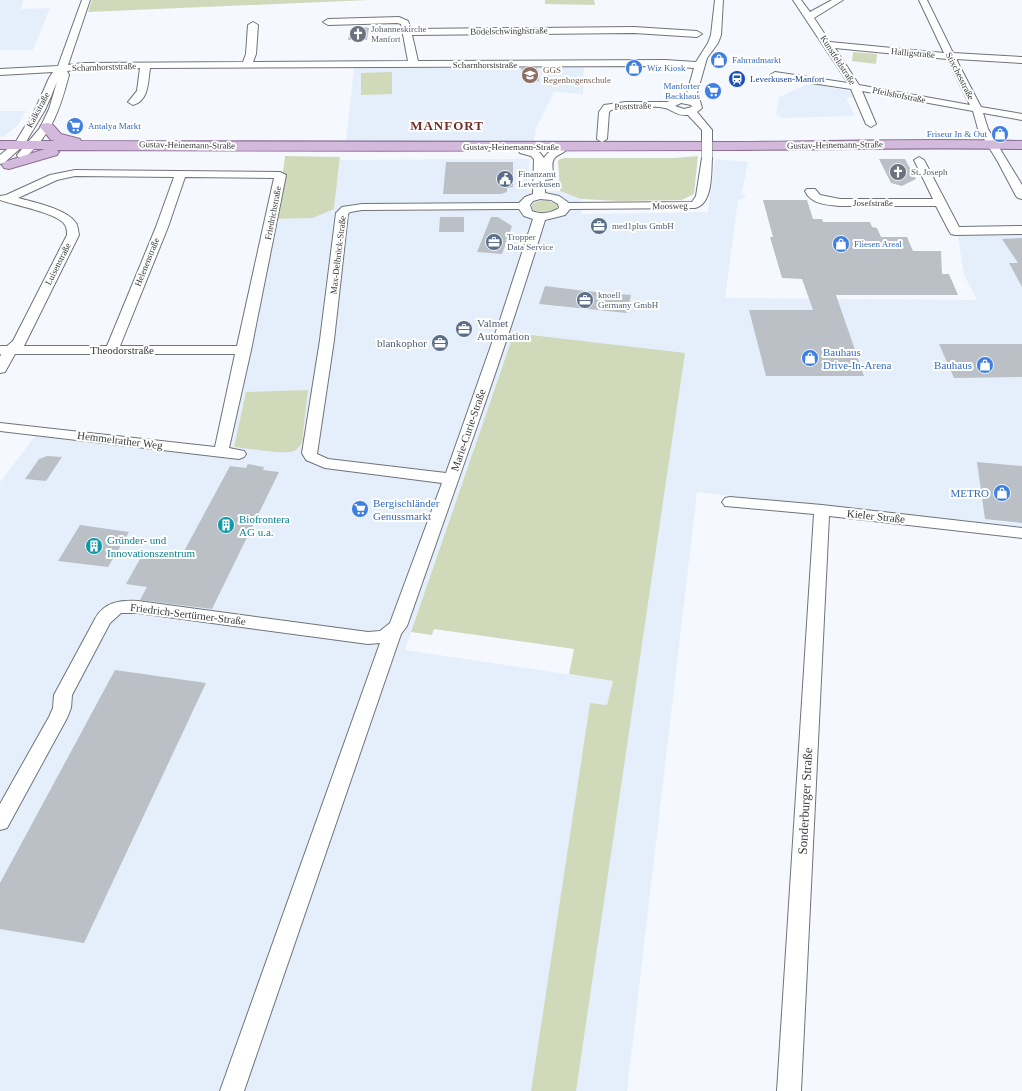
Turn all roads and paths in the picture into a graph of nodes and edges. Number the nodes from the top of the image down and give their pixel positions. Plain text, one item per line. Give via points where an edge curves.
1 (86, 0) edge
2 (719, 0) edge
3 (797, 0) edge
4 (839, 0) edge
5 (923, 0) edge
6 (809, 17) junction
7 (328, 22) dead end
8 (253, 25) dead end
9 (408, 32) junction
10 (697, 35) dead end
11 (828, 45) junction
12 (950, 56) junction
13 (1022, 60) edge
14 (145, 65) junction
15 (247, 65) junction
16 (414, 65) junction
17 (699, 65) junction
18 (62, 68) junction
19 (0, 72) edge
20 (775, 75) dead end
21 (855, 87) junction
22 (687, 100) junction
23 (133, 102) dead end
24 (669, 105) junction
25 (978, 110) junction
26 (691, 112) junction
27 (1022, 117) edge
28 (871, 124) dead end
29 (47, 127) junction
30 (28, 129) junction
31 (602, 140) junction
32 (0, 144) edge
33 (87, 144) junction
34 (1022, 144) edge
35 (588, 146) junction
36 (620, 146) junction
37 (995, 147) junction
38 (19, 148) edge
39 (58, 151) junction
40 (524, 151) junction
41 (560, 151) junction
42 (1022, 151) edge
43 (919, 160) dead end
44 (3, 166) edge
45 (181, 173) junction
46 (811, 191) dead end
47 (544, 196) junction
48 (1022, 196) edge
49 (4, 198) edge
50 (940, 202) junction
51 (523, 206) junction
52 (566, 206) junction
53 (540, 217) junction
54 (1022, 230) edge
55 (6, 350) edge
56 (112, 350) junction
57 (244, 350) junction
58 (0, 369) edge
59 (0, 427) edge
60 (221, 452) junction
61 (239, 454) dead end
62 (451, 479) junction
63 (730, 502) dead end
64 (822, 510) junction
65 (1022, 533) edge
66 (390, 634) junction
67 (3, 813) edge
68 (232, 1091) edge
69 (789, 1091) edge

1 - 18 street, Kalkstraße
2 - 17 street via 716,35
3 - 6 street, Kunstfeldstraße
4 - 6 street
5 - 12 street, Stixchesstraße
6 - 11 street, Kunstfeldstraße
7 - 9 street via 399,20 405,23
8 - 15 street via 251,54
9 - 10 street, Bodelschwinghstraße via 634,30
9 - 16 street
11 - 12 street, Halligstraße
11 - 21 street, Kunstfeldstraße
12 - 13 street, Halligstraße
12 - 25 street, Stixchesstraße
14 - 15 street, Scharnhorststraße
14 - 18 street, Scharnhorststraße
14 - 23 street, Scharnhorststraße via 142,92
15 - 16 street, Scharnhorststraße
16 - 17 street, Scharnhorststraße
17 - 22 street via 692,93
18 - 19 street, Scharnhorststraße
18 - 29 street, Kalkstraße via 64,75 58,100
18 - 30 street, Kalkstraße via 54,78
20 - 21 street, Pfeilshofstraße
21 - 25 street, Pfeilshofstraße
21 - 28 street, Kunstfeldstraße
22 - 24 street via 675,101
22 - 26 street via 698,106
24 - 26 street via 676,111
24 - 31 street, Poststraße via 608,107 604,112
25 - 27 street, Pfeilshofstraße
25 - 37 street, Stixchesstraße via 978,116
26 - 52 street, Moosweg, bridge via 707,130 707,158 700,202 696,205
29 - 33 main road via 58,138
29 - 38 street, Kalkstraße
30 - 32 main road
30 - 38 street, Kalkstraße
31 - 35 street
31 - 36 street
32 - 38 main road, Gustav-Heinemann-Straße
33 - 35 main road, Gustav-Heinemann-Straße
33 - 38 main road, Gustav-Heinemann-Straße
34 - 37 main road, Gustav-Heinemann-Straße
35 - 36 main road, Gustav-Heinemann-Straße
36 - 37 main road, Gustav-Heinemann-Straße via 941,143
37 - 41 main road, Gustav-Heinemann-Straße
37 - 42 main road, Gustav-Heinemann-Straße
37 - 48 street, Stixchesstraße
38 - 39 main road, Gustav-Heinemann-Straße
38 - 44 street
39 - 40 main road, Gustav-Heinemann-Straße
39 - 44 main road
40 - 41 main road, Gustav-Heinemann-Straße
40 - 47 street via 535,154 538,159
41 - 47 street via 547,159 548,192
43 - 50 street
45 - 49 street, Friedrichstraße via 64,174
45 - 56 street, Helenenstraße
45 - 57 street, Friedrichstraße via 280,175
46 - 50 street, Josefstraße via 817,199 827,202
47 - 51 street via 526,201
47 - 52 street via 561,200
49 - 55 street, Luisenstraße via 32,204 64,219 71,224 73,235 18,343
50 - 54 street via 955,231
51 - 53 street via 526,212
51 - 62 street, Max-Delbrück-Straße via 353,207 343,211 328,335 309,454 325,463
52 - 53 street via 558,215
53 - 62 street, Marie-Curie-Straße
55 - 56 street, Theodorstraße
55 - 58 street, Luisenstraße
56 - 57 street, Theodorstraße
57 - 60 street, Friedrichstraße
59 - 60 street, Hemmelrather Weg
60 - 61 street, Hemmelrather Weg
62 - 66 street, Marie-Curie-Straße via 398,626
63 - 64 street, Kieler Straße
64 - 65 street, Kieler Straße
64 - 69 street, Sonderburger Straße
66 - 67 street, Friedrich-Sertürner-Straße via 368,638 145,608 117,607 103,618 62,695 62,708 58,718
66 - 68 street, Marie-Curie-Straße

